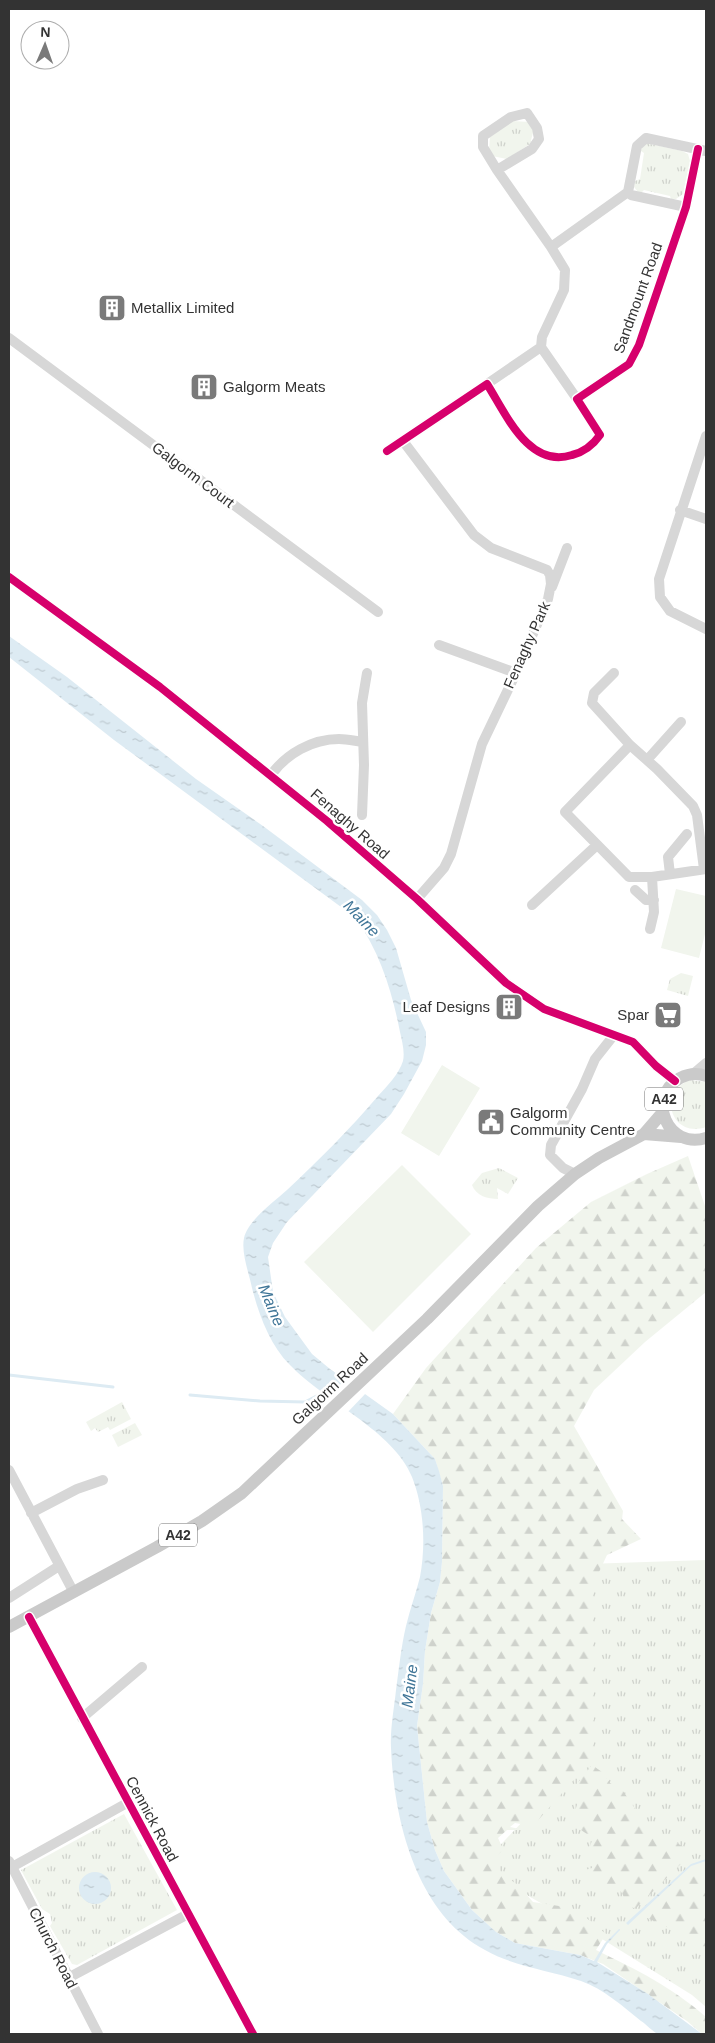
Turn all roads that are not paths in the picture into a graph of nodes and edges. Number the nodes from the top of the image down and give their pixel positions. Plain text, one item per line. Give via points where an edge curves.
1 (702, 150) edge
2 (497, 170) junction
3 (628, 190) junction
4 (686, 207) junction
5 (551, 247) junction
6 (9, 338) edge
7 (541, 347) junction
8 (488, 384) junction
9 (577, 399) junction
10 (706, 436) edge
11 (403, 441) junction
12 (387, 451) dead end
13 (680, 510) junction
14 (706, 519) edge
15 (567, 548) dead end
16 (9, 577) edge
17 (548, 598) junction
18 (378, 612) dead end
19 (706, 629) edge
20 (439, 645) dead end
21 (367, 673) dead end
22 (516, 673) junction
23 (614, 673) dead end
24 (681, 722) dead end
25 (363, 742) junction
26 (630, 745) junction
27 (647, 760) junction
28 (271, 776) junction
29 (362, 815) dead end
30 (687, 834) dead end
31 (597, 846) junction
32 (705, 869) edge
33 (670, 874) junction
34 (652, 877) junction
35 (635, 890) dead end
36 (417, 899) junction
37 (654, 900) junction
38 (532, 905) dead end
39 (650, 929) dead end
40 (614, 1035) junction
41 (706, 1062) edge
42 (693, 1074) junction
43 (706, 1076) edge
44 (675, 1081) junction
45 (663, 1112) junction
46 (644, 1134) junction
47 (681, 1137) junction
48 (706, 1138) edge
49 (575, 1174) junction
50 (9, 1470) edge
51 (103, 1480) dead end
52 (31, 1513) junction
53 (59, 1566) junction
54 (73, 1591) junction
55 (9, 1598) edge
56 (29, 1617) junction
57 (9, 1627) edge
58 (142, 1667) dead end
59 (82, 1718) junction
60 (128, 1803) junction
61 (10, 1864) edge
62 (188, 1914) junction
63 (68, 1978) junction
64 (98, 2034) edge
65 (253, 2034) edge

1 - 3 street, Sandmount Road via 646,138 637,146
1 - 4 street, Sandmount Road
2 - 2 street via 483,147 483,136 511,117 527,114 538,128 539,139 532,149
2 - 5 street
3 - 4 street via 631,195
3 - 5 street
4 - 9 street, Sandmount Road via 639,346 629,364
5 - 7 street via 565,270 564,290 542,337
6 - 18 street, Galgorm Court
7 - 8 street
7 - 9 street
8 - 9 street via 527,444 552,458 576,454 600,435
8 - 11 street
10 - 13 street
11 - 12 street
11 - 17 street, Fenaghy Park via 474,535 491,548 547,570 551,584
13 - 14 street
13 - 19 street via 659,579 660,597 670,611
15 - 17 street
16 - 28 street, Fenaghy Road via 160,687
17 - 22 street, Fenaghy Park
20 - 22 street
21 - 25 street via 362,703
22 - 36 street, Fenaghy Park via 482,744 451,854 444,868
23 - 26 street via 594,693 592,703
24 - 27 street
25 - 28 street via 338,739 306,745 278,765
25 - 29 street
26 - 27 street
26 - 31 street via 564,812
27 - 32 street via 693,806
28 - 36 street, Fenaghy Road
30 - 33 street via 668,856
31 - 34 street via 629,877
31 - 38 street
32 - 33 street
33 - 34 street
34 - 37 street
35 - 37 street via 646,900
36 - 40 street, Fenaghy Road via 506,983 544,1009
37 - 39 street
40 - 44 street, Fenaghy Road via 632,1042
40 - 49 street via 595,1059 551,1145 550,1155 556,1163
41 - 42 street
42 - 43 main road, A42
42 - 44 main road, A42
44 - 45 main road, A42 via 664,1096
45 - 46 main road, Galgorm Road / A42
45 - 47 main road, A42 via 667,1124
46 - 47 main road
46 - 49 main road, Galgorm Road / A42
47 - 48 main road via 690,1140
49 - 54 main road, Galgorm Road / A42 via 242,1493 158,1547
50 - 52 street
51 - 52 street via 77,1489
52 - 53 street
53 - 54 street
53 - 55 street
54 - 56 main road, Galgorm Road / A42
56 - 57 main road, Galgorm Road / A42
56 - 59 street, Cennick Road
58 - 59 street
59 - 60 street, Cennick Road
60 - 61 street
60 - 62 street, Cennick Road
61 - 63 street, Church Road
62 - 63 street
62 - 65 street, Cennick Road
63 - 64 street, Church Road

